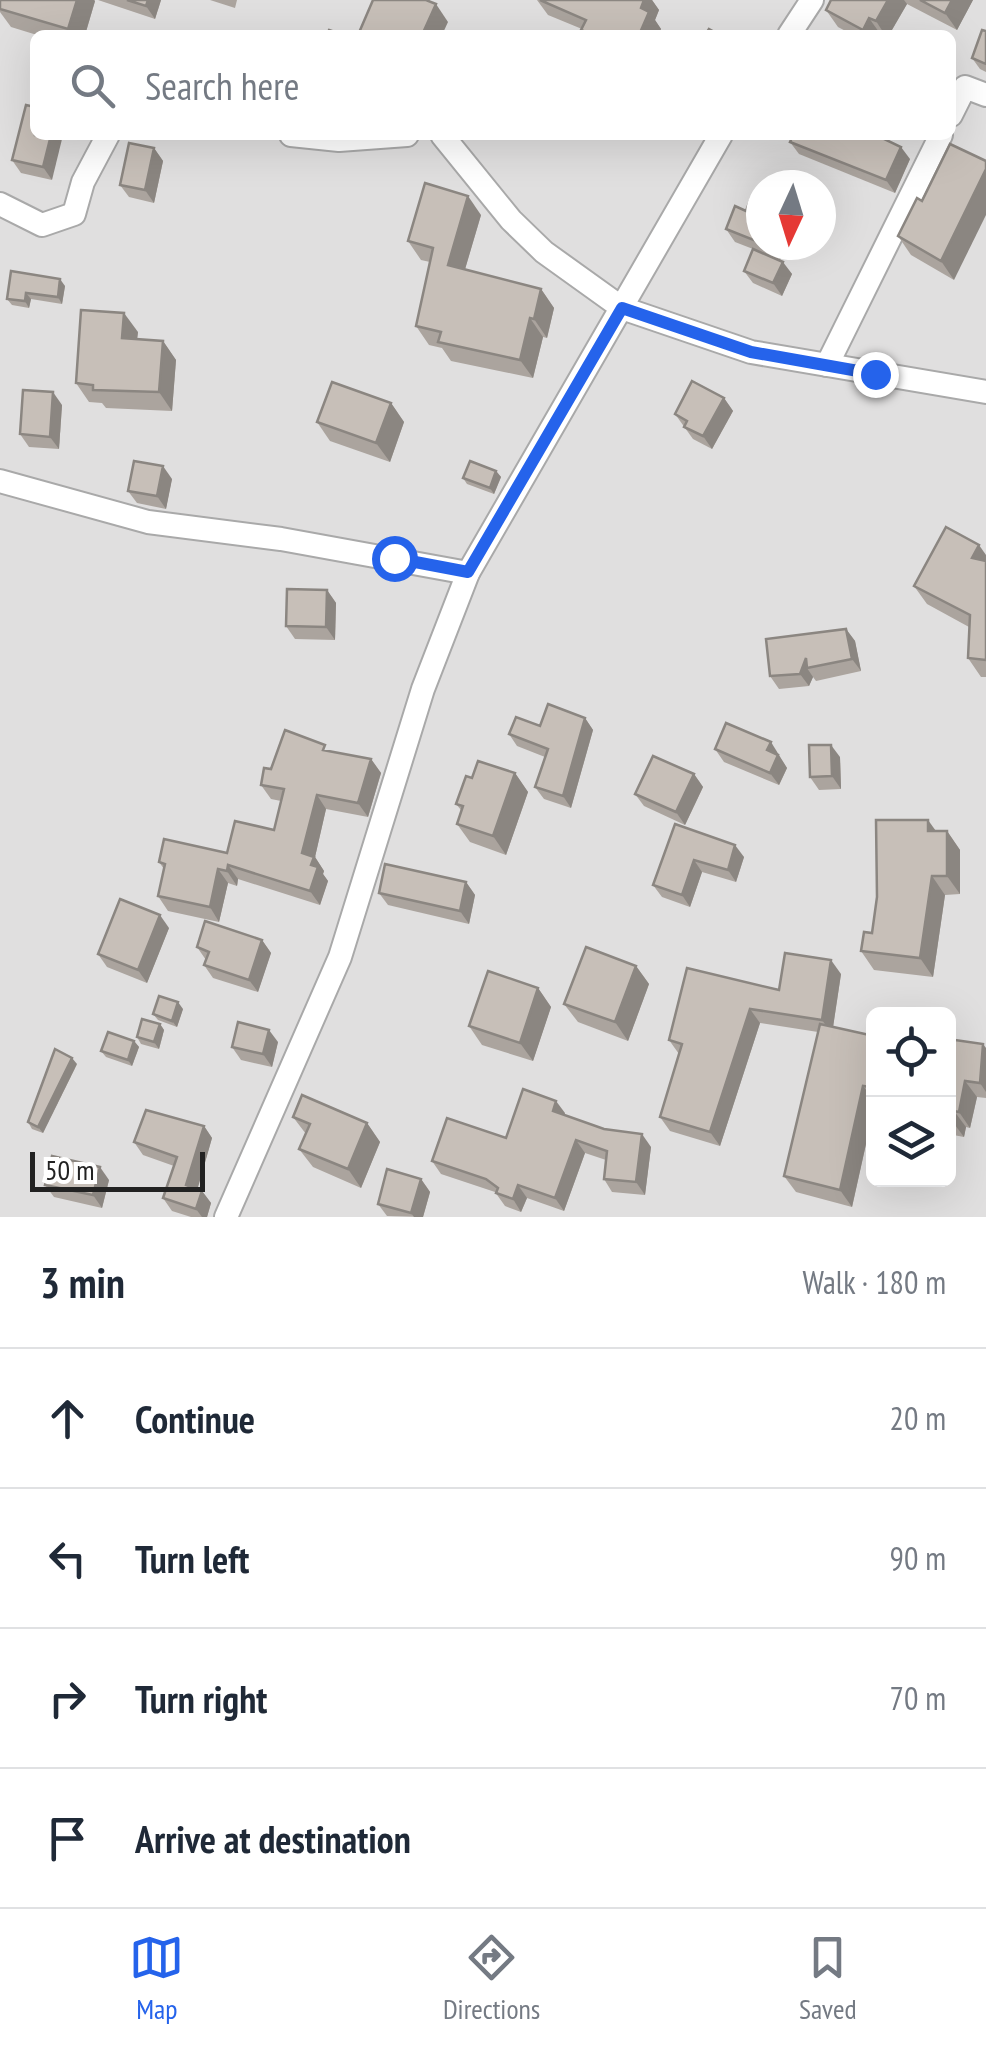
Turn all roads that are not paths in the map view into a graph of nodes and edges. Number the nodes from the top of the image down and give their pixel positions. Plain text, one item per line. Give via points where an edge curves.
1 (812, 0) edge
2 (792, 30) edge
3 (986, 95) edge
4 (956, 104) edge
5 (105, 140) edge
6 (446, 140) edge
7 (719, 140) edge
8 (938, 140) edge
9 (0, 204) edge
10 (622, 308) junction
11 (826, 365) junction
12 (986, 392) edge
13 (0, 480) edge
14 (468, 572) junction
15 (226, 1217) edge

1 - 2 street
3 - 4 street via 965,86
5 - 9 street via 74,214 42,225
6 - 10 street via 544,252
7 - 10 street
8 - 11 street
10 - 11 street via 751,352
10 - 14 street
11 - 12 street
13 - 14 street via 148,522
14 - 15 street via 423,689 340,957

